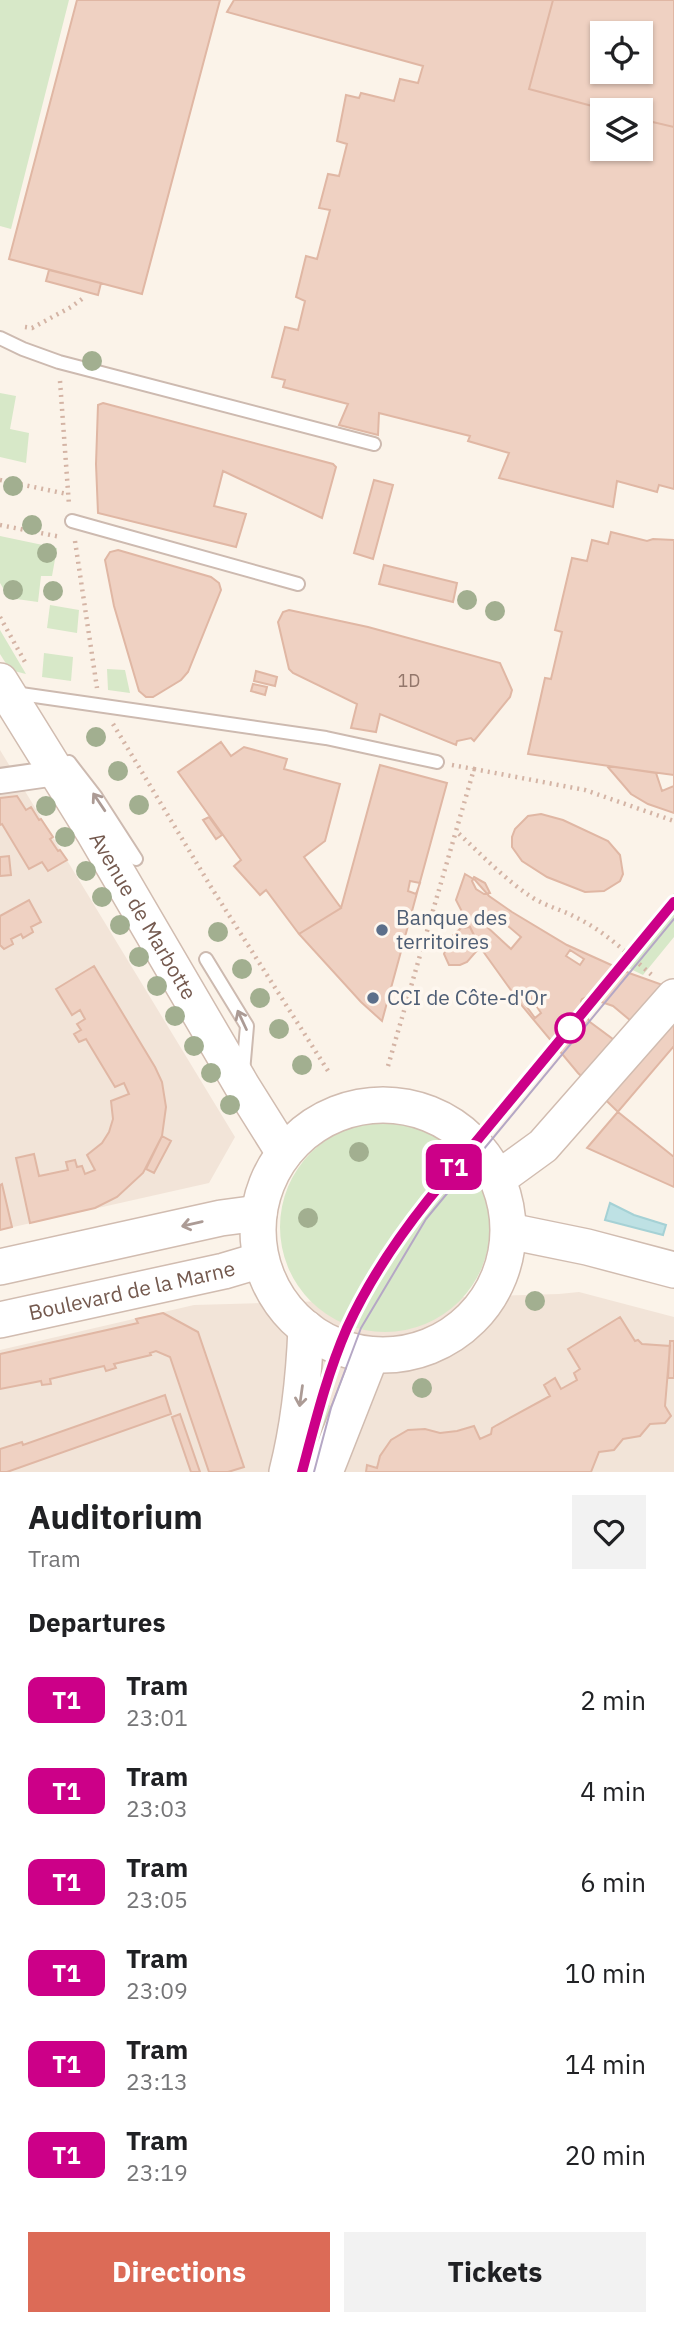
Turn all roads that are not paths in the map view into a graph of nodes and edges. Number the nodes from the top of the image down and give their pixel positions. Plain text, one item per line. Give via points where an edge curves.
1 (0, 338) edge
2 (374, 444) dead end
3 (72, 521) dead end
4 (298, 584) dead end
5 (3, 686) edge
6 (36, 712) junction
7 (437, 762) road end
8 (56, 774) junction
9 (0, 781) edge
10 (136, 859) dead end
11 (206, 959) dead end
12 (665, 987) edge
13 (242, 1086) junction
14 (284, 1153) junction
15 (499, 1178) junction
16 (259, 1213) junction
17 (509, 1231) junction
18 (261, 1260) junction
19 (0, 1267) edge
20 (674, 1270) edge
21 (0, 1320) edge
22 (306, 1328) junction
23 (371, 1355) junction
24 (287, 1472) edge
25 (325, 1472) edge

1 - 2 lane via 59,362
3 - 4 lane
5 - 6 main road, Avenue de Marbotte
6 - 7 lane via 326,738
6 - 8 main road, Avenue de Marbotte
10 -> 6 lane
8 - 9 street
8 - 13 main road, Avenue de Marbotte
13 -> 11 lane via 247,1026
12 - 15 main road via 543,1146
13 - 14 main road, Avenue de Marbotte
14 - 15 main road via 310,1128 341,1111 389,1104 424,1111 456,1127 475,1143
14 - 16 main road via 267,1181
15 - 17 main road
16 - 18 main road
16 -> 19 main road
17 - 20 main road
17 - 23 main road via 502,1272 467,1323 432,1345
18 - 21 main road, Boulevard de la Marne
18 - 22 main road via 273,1291
22 - 23 main road via 340,1348
22 -> 24 main road via 304,1372
23 - 25 main road

